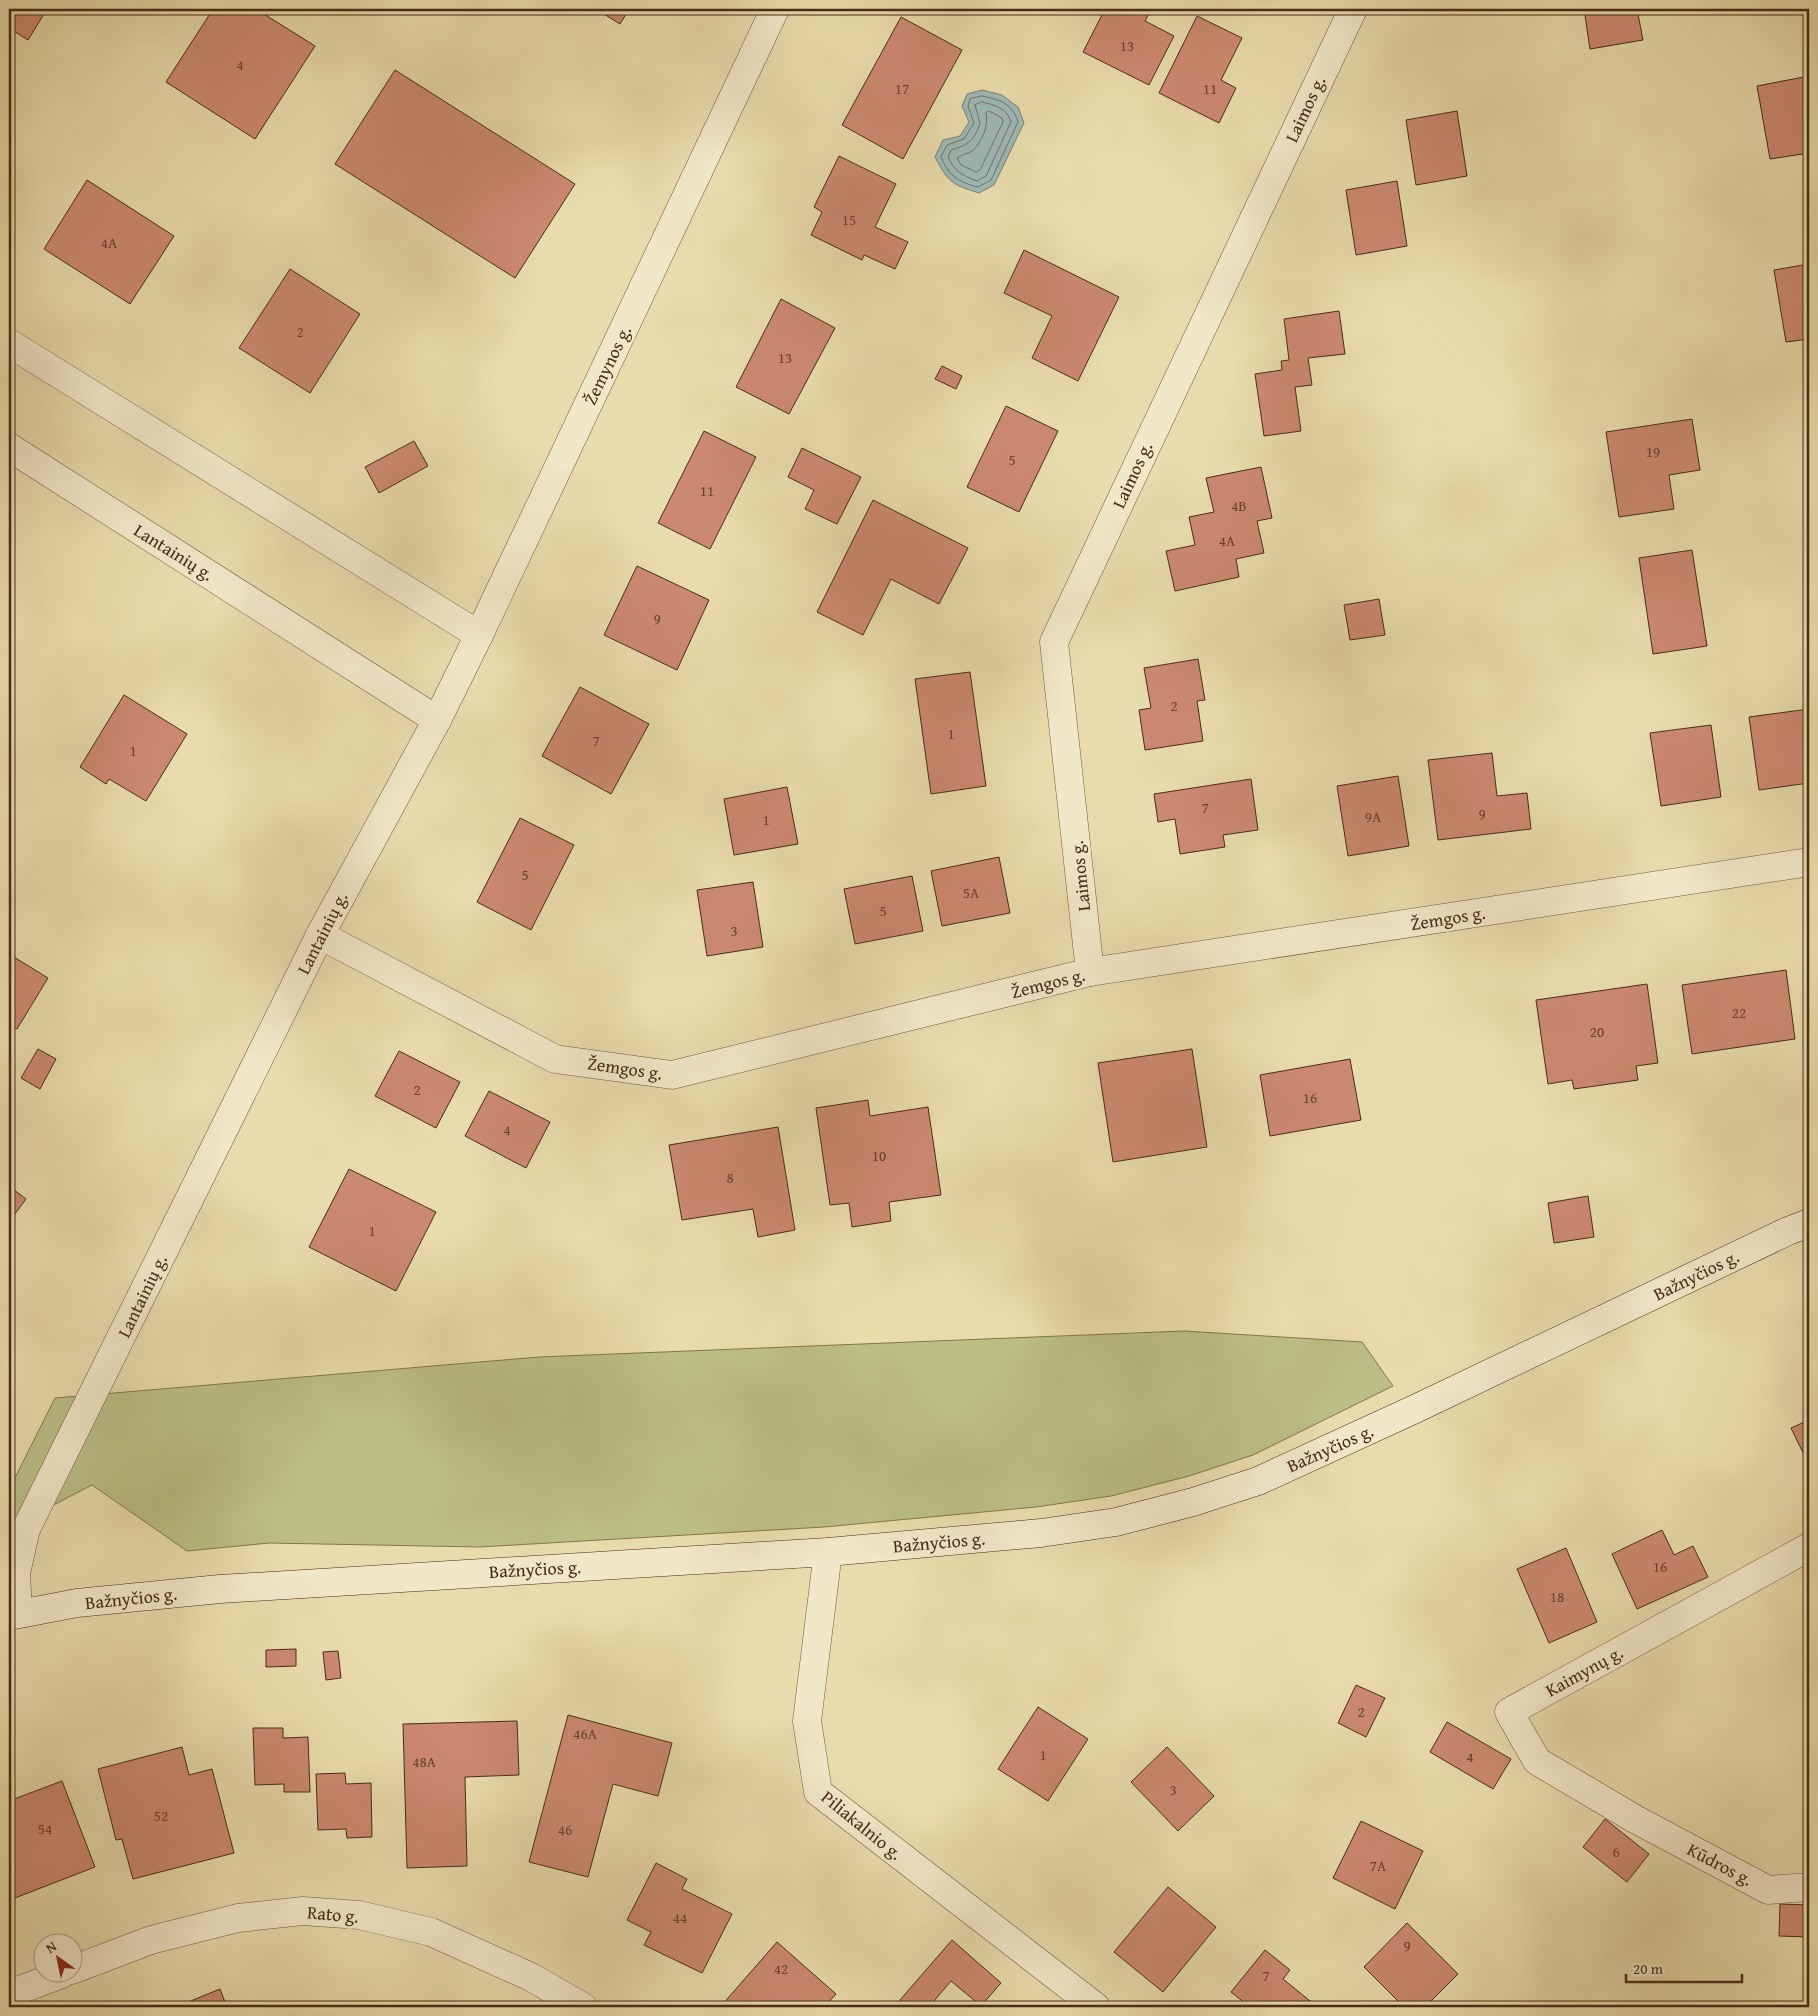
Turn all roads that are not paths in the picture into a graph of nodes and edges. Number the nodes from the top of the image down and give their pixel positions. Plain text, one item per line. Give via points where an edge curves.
1 (775, 9) edge
2 (1353, 9) edge
3 (9, 343) edge
4 (9, 447) edge
5 (479, 634) junction
6 (437, 720) junction
7 (1809, 862) edge
8 (320, 935) junction
9 (1090, 972) junction
10 (1809, 1224) edge
11 (1809, 1548) edge
12 (828, 1552) junction
13 (14, 1614) edge
14 (1635, 1819) joint
15 (1809, 1886) edge
16 (82, 1966) edge
17 (36, 1984) edge
18 (9, 1994) edge
19 (584, 2007) edge
20 (1096, 2007) edge

1 - 5 street, Žemynos g.
2 - 9 street, Laimos g. via 1054,642
3 - 5 street
4 - 6 street, Lantainių g.
5 - 6 street, Žemynos g.
6 - 8 street, Lantainių g.
7 - 9 street, Žemgos g.
8 - 9 street, Žemgos g. via 555,1059 672,1075
8 - 13 street, Lantainių g. via 26,1529 16,1574
10 - 12 street, Bažnyčios g. via 1788,1231 1415,1410 1258,1481 1116,1522 1041,1533
11 - 14 street, Kaimynų g. via 1509,1712 1537,1761
12 - 13 street, Bažnyčios g. via 220,1589 77,1603
12 - 20 street, Piliakalnio g. via 807,1721 818,1792
14 - 15 street, Kūdros g. via 1768,1890
16 - 19 street, Rato g. via 151,1940 238,1918 303,1911 359,1915 431,1932 531,1977
17 - 18 street

